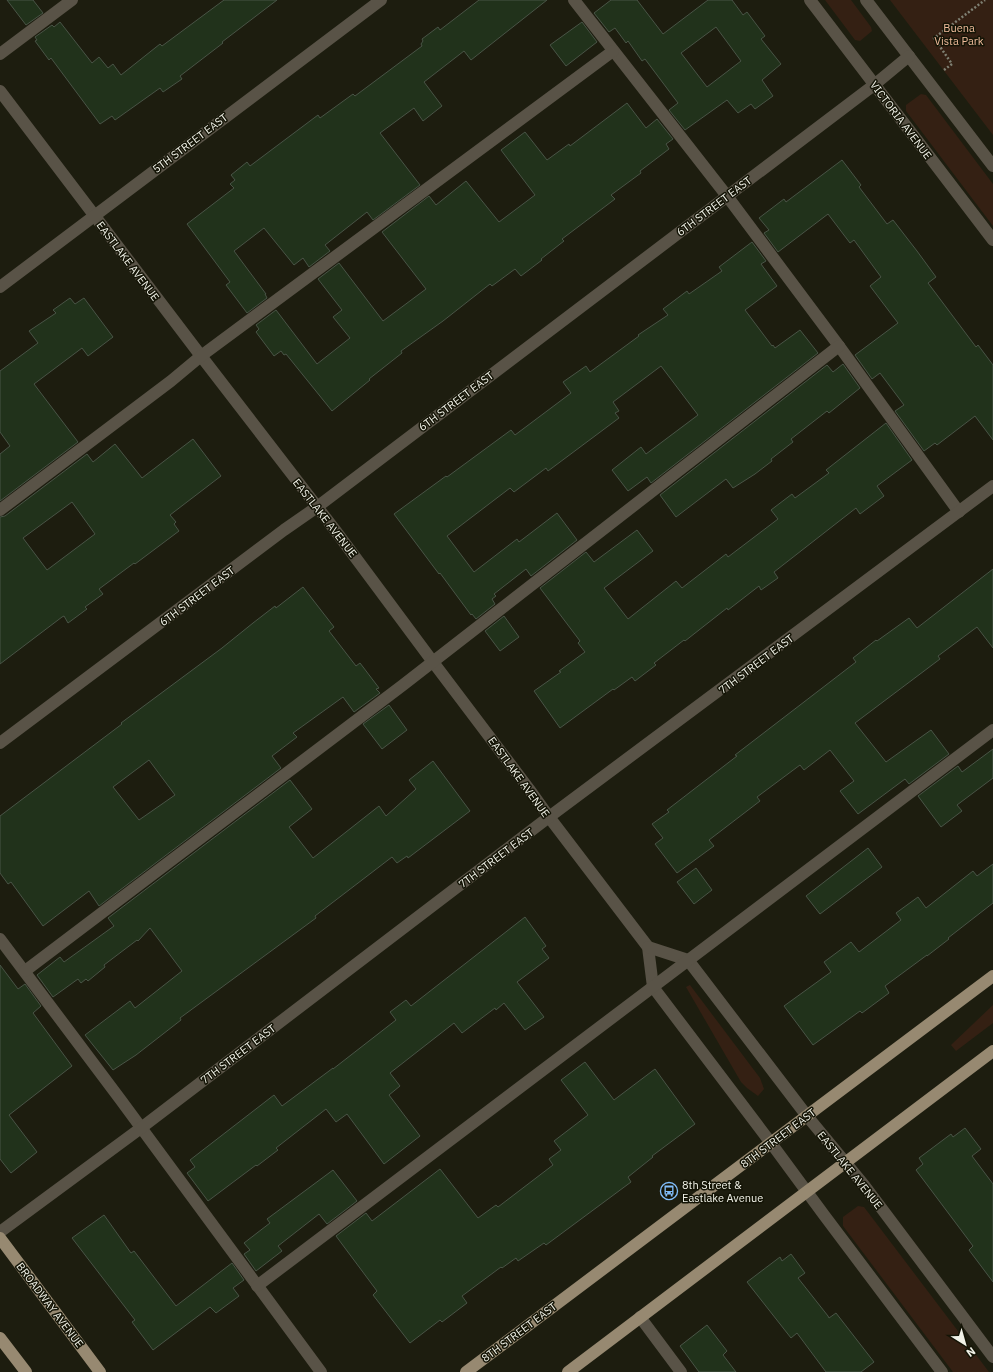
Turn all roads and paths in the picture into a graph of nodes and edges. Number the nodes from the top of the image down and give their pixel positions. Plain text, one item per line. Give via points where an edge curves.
1 (72, 0) edge
2 (381, 0) edge
3 (574, 0) edge
4 (810, 0) edge
5 (866, 0) edge
6 (985, 0) edge
7 (613, 50) junction
8 (0, 54) edge
9 (910, 56) junction
10 (929, 82) junction
11 (874, 86) junction
12 (0, 91) edge
13 (993, 166) edge
14 (727, 196) junction
15 (93, 216) junction
16 (993, 240) edge
17 (0, 286) edge
18 (839, 346) junction
19 (201, 356) junction
20 (993, 486) edge
21 (317, 507) junction
22 (0, 510) edge
23 (959, 512) junction
24 (433, 662) junction
25 (993, 730) edge
26 (0, 743) edge
27 (549, 817) junction
28 (0, 939) edge
29 (648, 947) junction
30 (688, 960) junction
31 (25, 971) junction
32 (993, 976) edge
33 (653, 986) junction
34 (993, 1051) edge
35 (807, 1116) junction
36 (141, 1128) junction
37 (771, 1143) junction
38 (845, 1162) junction
39 (806, 1192) junction
40 (0, 1232) edge
41 (0, 1238) edge
42 (257, 1286) junction
43 (640, 1317) junction
44 (0, 1338) edge
45 (993, 1357) edge
46 (26, 1372) edge
47 (100, 1372) edge
48 (321, 1372) edge
49 (466, 1372) edge
50 (568, 1372) edge
51 (681, 1372) edge
52 (942, 1372) edge

1 - 8 street
2 - 15 street, 5TH STREET EAST
3 - 7 street
4 - 11 street, VICTORIA AVENUE
5 - 9 street
6 - 10 path via 934,38 952,64
7 - 14 street
7 - 19 street
9 - 10 street
9 - 11 street, 6TH STREET EAST
10 - 13 street
11 - 14 street, 6TH STREET EAST
11 - 16 street, VICTORIA AVENUE
12 - 15 street, EASTLAKE AVENUE
14 - 18 street
14 - 21 street, 6TH STREET EAST
15 - 17 street, 5TH STREET EAST
15 - 19 street, EASTLAKE AVENUE
18 - 23 street
18 - 24 street
19 - 21 street, EASTLAKE AVENUE
19 - 22 street
20 - 23 street, 7TH STREET EAST
21 - 24 street, EASTLAKE AVENUE
21 - 26 street, 6TH STREET EAST
23 - 27 street, 7TH STREET EAST
24 - 27 street, EASTLAKE AVENUE
24 - 31 street
25 - 30 street
27 - 29 street, EASTLAKE AVENUE
27 - 36 street, 7TH STREET EAST
28 - 31 street
29 - 30 street
29 - 33 street, EASTLAKE AVENUE
30 - 33 street
30 - 35 street, EASTLAKE AVENUE
31 - 36 street
32 - 35 main road, 8TH STREET EAST
33 - 37 street, EASTLAKE AVENUE
33 - 42 street
34 - 38 main road
35 - 37 main road, 8TH STREET EAST
35 - 38 street, EASTLAKE AVENUE
36 - 40 street, 7TH STREET EAST
36 - 42 street
37 - 39 street, EASTLAKE AVENUE
37 - 49 main road, 8TH STREET EAST
38 - 39 main road
38 - 45 street, EASTLAKE AVENUE
39 - 43 main road
39 - 52 street, EASTLAKE AVENUE
41 - 47 main road, BROADWAY AVENUE
42 - 48 street
43 - 50 main road
43 - 51 street
44 - 46 main road

